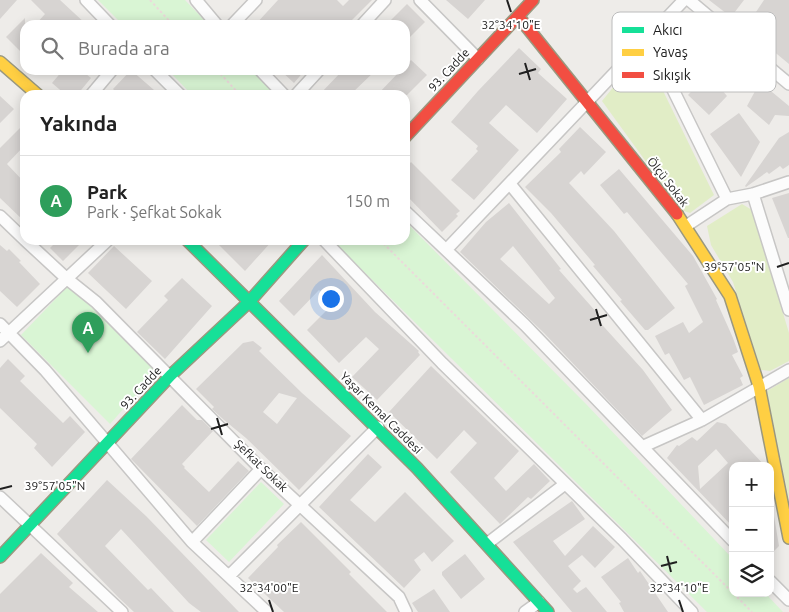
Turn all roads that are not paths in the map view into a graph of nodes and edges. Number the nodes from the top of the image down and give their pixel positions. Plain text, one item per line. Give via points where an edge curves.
1 (86, 0) edge
2 (196, 0) edge
3 (256, 0) edge
4 (385, 0) edge
5 (420, 0) edge
6 (532, 0) edge
7 (684, 0) edge
8 (689, 0) edge
9 (673, 12) edge
10 (703, 12) edge
11 (518, 16) junction
12 (105, 20) edge
13 (213, 20) edge
14 (237, 20) edge
15 (367, 20) edge
16 (478, 59) junction
17 (0, 62) edge
18 (776, 73) edge
19 (108, 75) edge
20 (160, 75) edge
21 (265, 75) edge
22 (314, 75) edge
23 (612, 77) edge
24 (789, 84) edge
25 (32, 90) edge
26 (94, 90) edge
27 (175, 90) edge
28 (279, 90) edge
29 (301, 90) edge
30 (674, 92) edge
31 (588, 102) junction
32 (410, 132) edge
33 (789, 182) edge
34 (510, 184) junction
35 (753, 194) junction
36 (727, 199) junction
37 (0, 216) edge
38 (410, 216) edge
39 (686, 226) junction
40 (20, 235) edge
41 (30, 245) edge
42 (102, 245) edge
43 (191, 245) edge
44 (300, 245) edge
45 (329, 245) edge
46 (446, 250) junction
47 (66, 278) junction
48 (249, 302) junction
49 (789, 310) edge
50 (0, 324) edge
51 (9, 333) junction
52 (0, 341) edge
53 (789, 370) edge
54 (171, 375) junction
55 (759, 386) junction
56 (702, 420) junction
57 (378, 427) junction
58 (108, 444) junction
59 (644, 446) junction
60 (261, 468) junction
61 (565, 484) junction
62 (0, 497) edge
63 (302, 505) junction
64 (30, 525) junction
65 (729, 537) edge
66 (789, 538) edge
67 (192, 542) junction
68 (488, 543) junction
69 (0, 557) edge
70 (229, 576) junction
71 (774, 584) edge
72 (789, 600) edge
73 (540, 602) junction
74 (122, 612) edge
75 (266, 612) edge
76 (406, 612) edge
77 (526, 612) edge
78 (548, 612) edge
79 (692, 612) edge

1 - 12 street
2 - 13 street
3 - 14 street
4 - 15 street
5 - 16 street
6 - 11 street, 93. Cadde
7 - 9 street
8 - 10 street
11 - 16 street, 93. Cadde
11 - 31 street, Ölçü Sokak
16 - 32 street, 93. Cadde
17 - 25 street
18 - 24 street
19 - 26 street
20 - 27 street
21 - 28 street
22 - 29 street
23 - 31 street
30 - 36 street
31 - 34 street
31 - 39 street, Ölçü Sokak
33 - 35 street
34 - 46 street
34 - 56 street
35 - 36 street
35 - 49 street
36 - 39 street
37 - 40 street, Şefkat Sokak
38 - 46 street
39 - 55 street, Ölçü Sokak via 730,296
41 - 47 street, Şefkat Sokak
42 - 47 street
43 - 48 street, Yaşar Kemal Caddesi
44 - 48 street, 93. Cadde
45 - 61 street
46 - 59 street
47 - 51 street
47 - 54 street, Şefkat Sokak via 96,302
48 - 54 street, 93. Cadde
48 - 57 street, Yaşar Kemal Caddesi
50 - 51 street
51 - 52 street
51 - 58 street
53 - 55 street
54 - 58 street, 93. Cadde
54 - 60 street, Şefkat Sokak
55 - 56 street
55 - 66 street, Ölçü Sokak
56 - 59 street
57 - 63 street
57 - 68 street, Yaşar Kemal Caddesi
58 - 64 street, 93. Cadde
58 - 67 street
59 - 65 street
60 - 63 street, Şefkat Sokak
60 - 67 street
61 - 68 street
61 - 79 street
62 - 64 street
63 - 70 street
63 - 76 street, Şefkat Sokak via 399,597
64 - 69 street, 93. Cadde
64 - 74 street
67 - 70 street
68 - 73 street, Yaşar Kemal Caddesi
70 - 75 street
71 - 72 street
73 - 77 street
73 - 78 street, Yaşar Kemal Caddesi

